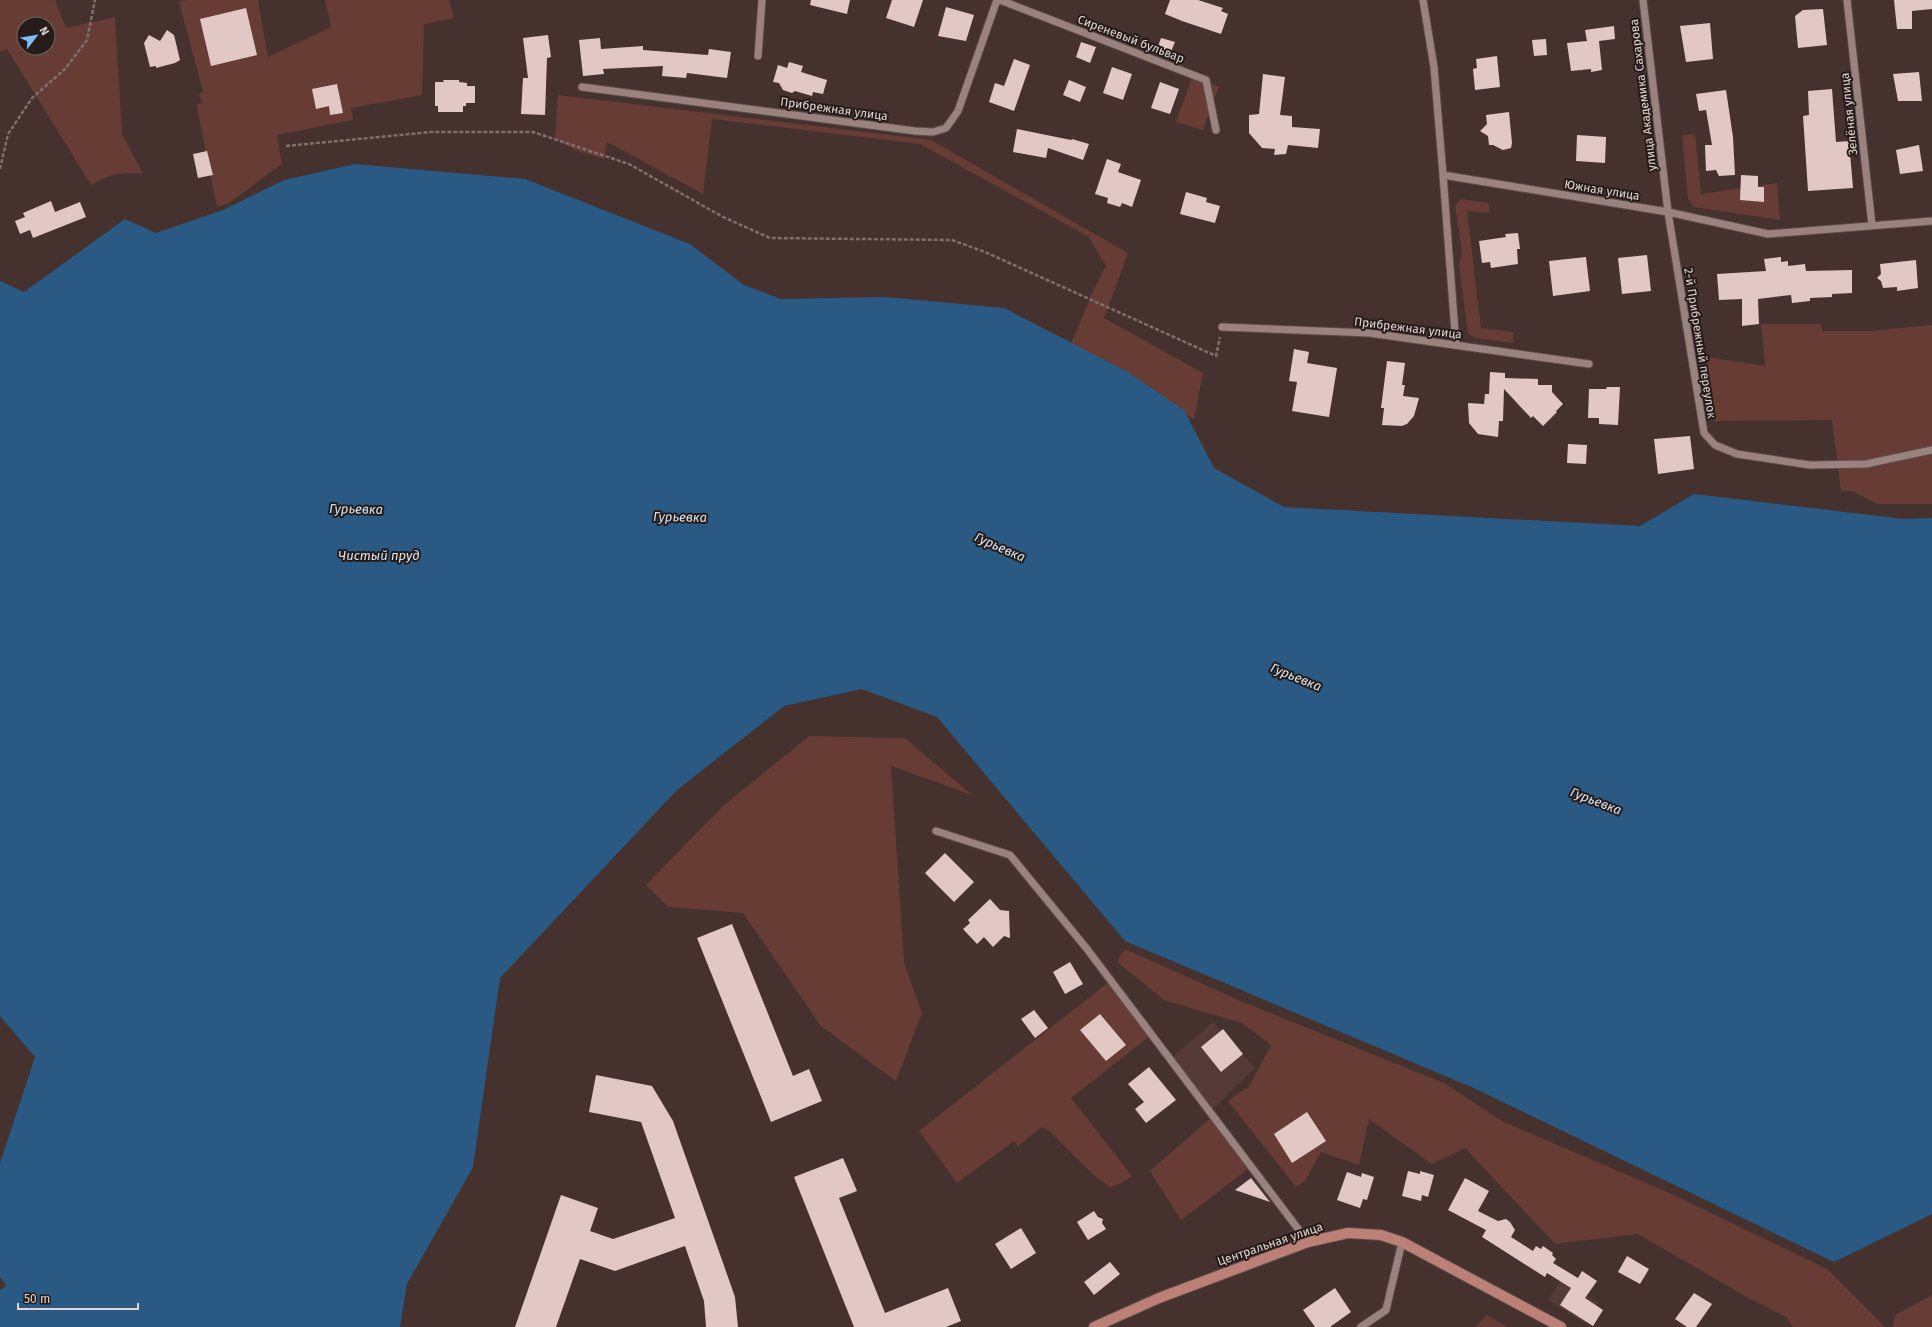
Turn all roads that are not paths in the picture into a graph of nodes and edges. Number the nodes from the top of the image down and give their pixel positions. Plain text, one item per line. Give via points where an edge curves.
1 (762, 0) edge
2 (998, 0) edge
3 (1423, 0) edge
4 (1644, 0) edge
5 (1847, 0) edge
6 (758, 56) dead end
7 (582, 87) dead end
8 (1216, 130) dead end
9 (1443, 175) junction
10 (1668, 212) junction
11 (1932, 221) edge
12 (1872, 225) junction
13 (1222, 327) road end
14 (1456, 345) junction
15 (1589, 364) dead end
16 (1932, 450) edge
17 (936, 831) dead end
18 (1308, 1242) junction
19 (1402, 1242) junction
20 (1094, 1327) edge
21 (1361, 1327) edge
22 (1561, 1327) edge

1 - 6 street
2 - 7 street, Прибрежная улица via 958,111 946,128 933,132
2 - 8 street, Сиреневый бульвар via 1206,80
3 - 9 street via 1434,67
4 - 10 street, улица Академика Сахарова
5 - 12 street, Зелёная улица
9 - 10 street, Южная улица
9 - 14 street
10 - 12 street, Южная улица via 1768,234
10 - 16 street, 2-й Прибрежный переулок via 1704,433 1715,445 1737,454 1810,465 1866,464
11 - 12 street, Южная улица
13 - 14 street, Прибрежная улица via 1369,333
14 - 15 street, Прибрежная улица
17 - 18 street via 1010,855 1087,949
18 - 19 main road, Центральная улица via 1348,1233 1381,1235
18 - 20 main road, Центральная улица via 1159,1298
19 - 21 street via 1386,1310
19 - 22 main road, Центральная улица

